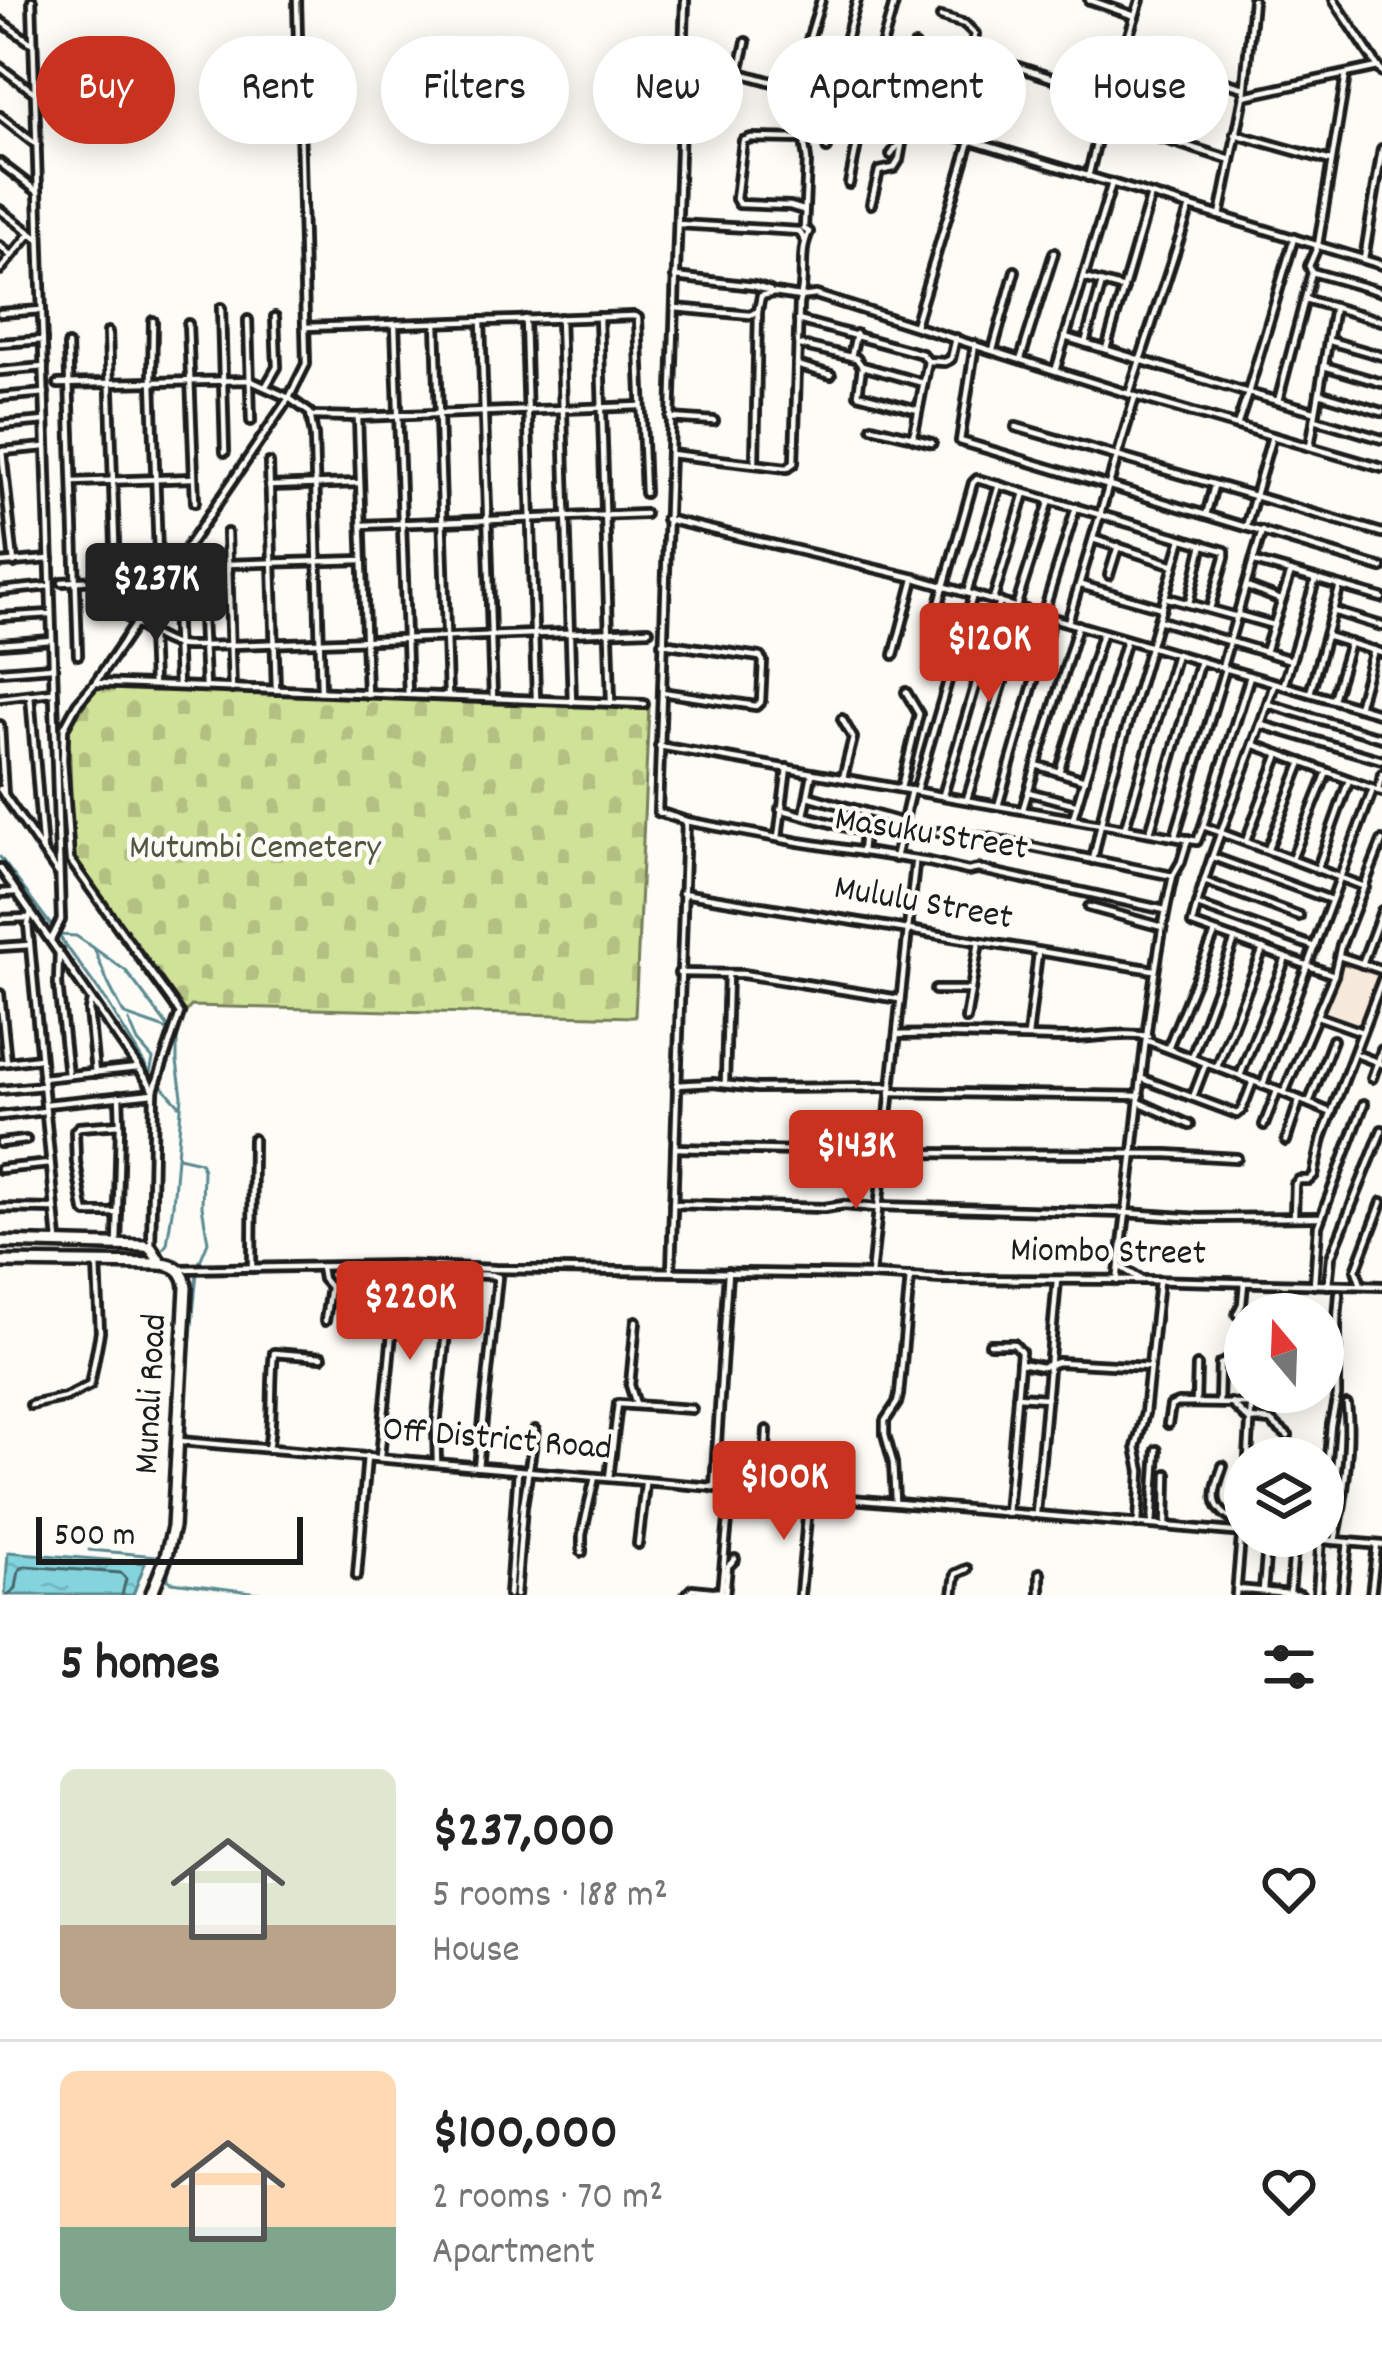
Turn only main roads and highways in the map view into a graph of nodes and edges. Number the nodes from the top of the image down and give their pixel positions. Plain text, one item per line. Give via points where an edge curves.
1 (0, 1242) edge
2 (0, 1262) edge
3 (161, 1264) junction
4 (176, 1441) junction
5 (151, 1595) edge

1 - 3 main road via 151,1248
2 - 3 main road
3 - 4 main road, Munali Road via 182,1287
3 - 4 main road, Munali Road via 180,1269 186,1288
4 - 5 main road, Munali Road via 170,1526

